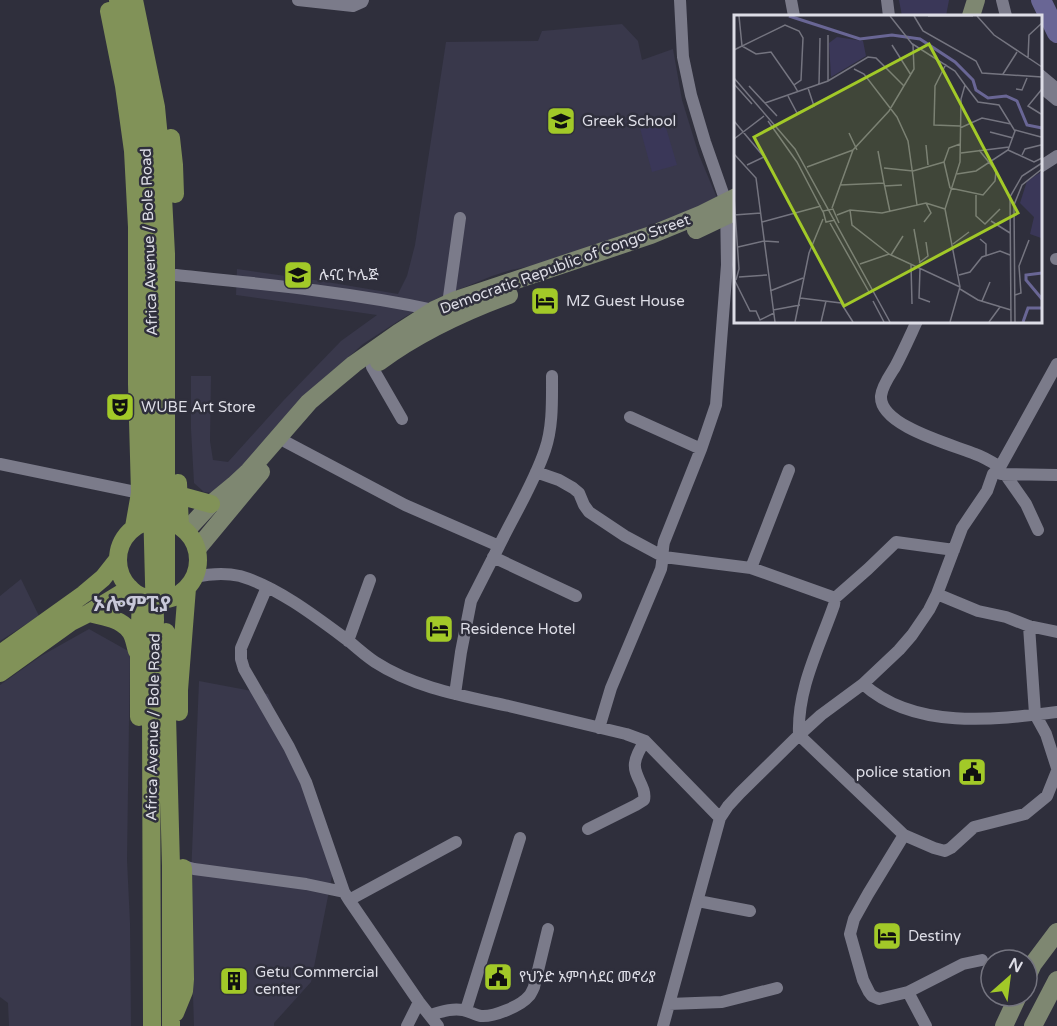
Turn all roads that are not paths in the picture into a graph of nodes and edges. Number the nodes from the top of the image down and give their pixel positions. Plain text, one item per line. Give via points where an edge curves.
1 (107, 0) edge
2 (118, 0) edge
3 (134, 0) edge
4 (146, 0) edge
5 (298, 0) edge
6 (363, 0) edge
7 (680, 0) edge
8 (791, 0) edge
9 (887, 0) edge
10 (976, 0) edge
11 (986, 0) edge
12 (1002, 0) edge
13 (794, 15) edge
14 (889, 15) edge
15 (971, 15) edge
16 (982, 15) edge
17 (1006, 15) edge
18 (1042, 76) edge
19 (1042, 87) edge
20 (1057, 89) edge
21 (1057, 100) edge
22 (1057, 156) edge
23 (1042, 166) edge
24 (731, 207) edge
25 (460, 218) dead end
26 (176, 275) junction
27 (445, 311) junction
28 (916, 322) edge
29 (1057, 364) edge
30 (372, 367) junction
31 (552, 376) dead end
32 (630, 417) dead end
33 (402, 420) dead end
34 (286, 442) junction
35 (701, 449) junction
36 (0, 464) edge
37 (789, 470) dead end
38 (536, 472) junction
39 (999, 472) junction
40 (1057, 475) edge
41 (239, 490) junction
42 (140, 493) junction
43 (178, 495) junction
44 (211, 504) junction
45 (134, 527) junction
46 (181, 527) junction
47 (1038, 530) dead end
48 (197, 549) junction
49 (954, 550) junction
50 (496, 551) junction
51 (664, 556) junction
52 (118, 559) junction
53 (751, 568) junction
54 (370, 580) dead end
55 (191, 582) junction
56 (267, 587) junction
57 (139, 594) junction
58 (937, 594) junction
59 (576, 596) dead end
60 (835, 597) junction
61 (89, 613) junction
62 (1029, 626) junction
63 (1057, 632) edge
64 (348, 641) junction
65 (0, 654) edge
66 (139, 654) junction
67 (0, 673) edge
68 (863, 684) junction
69 (455, 694) junction
70 (1057, 712) edge
71 (1035, 714) junction
72 (599, 728) junction
73 (799, 735) junction
74 (645, 741) junction
75 (1057, 770) edge
76 (720, 818) junction
77 (588, 829) dead end
78 (903, 835) junction
79 (520, 838) dead end
80 (456, 842) dead end
81 (183, 866) junction
82 (346, 896) junction
83 (698, 901) junction
84 (750, 911) dead end
85 (548, 929) dead end
86 (1057, 932) edge
87 (1039, 956) edge
88 (979, 961) edge
89 (1057, 980) edge
90 (777, 988) dead end
91 (908, 992) junction
92 (419, 1002) junction
93 (669, 1004) junction
94 (1012, 1008) edge
95 (466, 1010) junction
96 (430, 1015) junction
97 (161, 1024) edge
98 (406, 1026) edge
99 (438, 1026) edge
100 (663, 1026) edge
101 (926, 1026) edge
102 (1004, 1026) edge
103 (1033, 1026) edge

1 - 42 main road via 133,151
2 - 97 main road, Africa Avenue / Bole Road via 144,121 149,185 155,620 151,711
3 - 97 main road, Africa Avenue / Bole Road via 156,106 166,254 166,678 171,866
4 - 26 main road via 167,104 174,165
5 - 6 street via 353,6
7 - 24 street via 683,57 691,94
8 - 13 street
9 - 14 street
10 - 15 main road
11 - 16 main road
12 - 17 street
18 - 20 street
19 - 21 street
22 - 23 street
24 - 27 main road, Democratic Republic of Congo Street via 673,239
24 - 35 street via 716,405
25 - 27 street
26 - 27 street via 329,291
26 - 43 main road
27 - 30 main road, Democratic Republic of Congo Street
27 - 41 main road, Democratic Republic of Congo Street via 398,333 309,402 249,471
28 - 39 street via 887,380 881,396 883,405 904,426 977,455
29 - 39 street
30 - 33 street
30 - 34 main road, Democratic Republic of Congo Street via 312,414
31 - 38 street via 550,427
32 - 35 street
34 - 41 main road, Democratic Republic of Congo Street
34 - 50 street
35 - 51 street via 664,542
36 - 42 street
37 - 53 street
38 - 50 street
38 - 51 street via 573,488 588,512
39 - 40 street
39 - 47 street via 1026,504
39 - 49 street via 962,528
41 - 44 main road, Democratic Republic of Congo Street
41 - 48 main road, Democratic Republic of Congo Street
42 - 45 main road
43 - 44 main road
43 - 46 main road
44 - 46 main road, Democratic Republic of Congo Street
45 - 46 main road via 157,521
45 - 52 main road via 121,544
46 - 48 main road
48 - 55 main road
49 - 58 street
49 - 60 street via 896,542
50 - 59 street
50 - 69 street via 471,601
51 - 53 street
51 - 72 street
52 - 57 main road via 123,580
52 - 65 main road via 84,594
53 - 60 street
54 - 64 street
55 - 56 street via 228,574
55 - 57 main road via 170,598 158,600
55 - 81 main road via 179,690
56 - 64 street
56 - 82 street via 241,648 243,669 306,782
57 - 61 main road
57 - 66 main road
58 - 62 street
58 - 68 street via 912,636
60 - 73 street via 804,685
61 - 66 main road via 121,623 131,632
61 - 67 main road via 71,621
62 - 63 street
62 - 71 street
64 - 69 street via 397,674
66 - 97 main road via 140,986 142,996
68 - 71 street via 890,703 926,715 964,719
68 - 73 street
69 - 72 street
70 - 71 street
71 - 75 street
72 - 74 street
73 - 76 street
73 - 78 street
74 - 76 street
74 - 77 street via 634,764 644,800
75 - 78 street via 1047,796 1024,814 974,827 945,851
76 - 83 street
78 - 91 street via 854,919 850,934 863,980 873,996 879,999
79 - 95 street
80 - 82 street
81 - 82 street via 286,881
81 - 97 main road via 185,978 183,991
82 - 92 street
83 - 84 street
83 - 93 street
85 - 95 street via 534,987 524,1001 496,1015 475,1015
86 - 87 main road
88 - 91 street via 963,964
89 - 103 main road
90 - 93 street via 722,1002
91 - 101 street
92 - 96 street
92 - 98 street
93 - 100 street
94 - 102 main road
95 - 96 street
96 - 99 street

